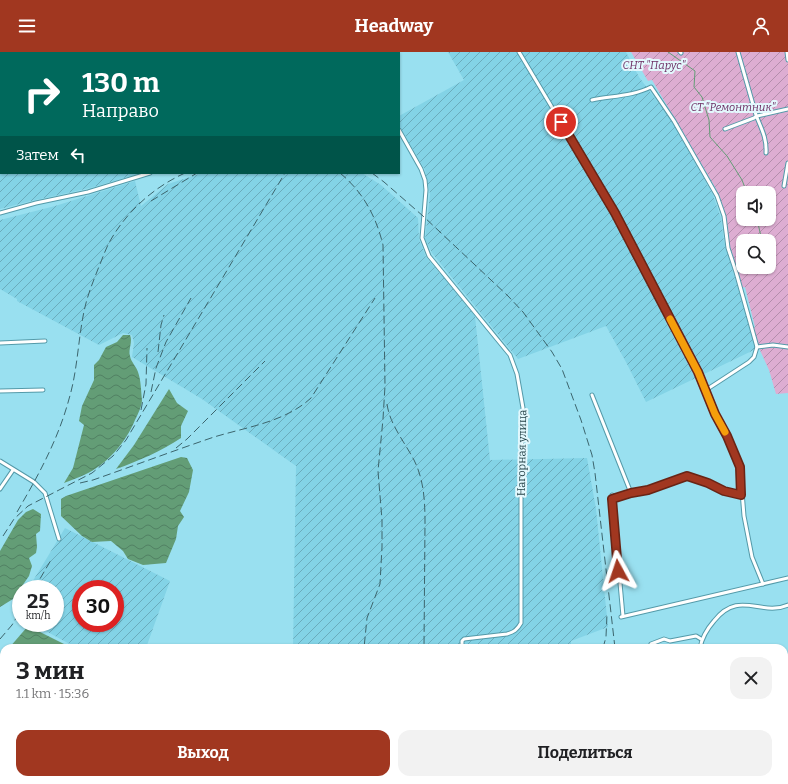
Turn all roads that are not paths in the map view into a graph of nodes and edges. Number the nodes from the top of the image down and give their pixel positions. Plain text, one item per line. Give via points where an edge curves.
1 (519, 52) edge
2 (738, 52) edge
3 (787, 52) edge
4 (788, 60) edge
5 (592, 100) dead end
6 (788, 109) edge
7 (757, 116) junction
8 (725, 129) dead end
9 (400, 132) edge
10 (766, 153) dead end
11 (788, 163) edge
12 (147, 174) edge
13 (784, 186) dead end
14 (0, 213) edge
15 (45, 341) dead end
16 (0, 343) edge
17 (757, 347) junction
18 (788, 347) edge
19 (43, 390) dead end
20 (706, 390) junction
21 (0, 391) edge
22 (592, 394) dead end
23 (0, 461) edge
24 (13, 470) junction
25 (0, 489) edge
26 (631, 493) junction
27 (612, 495) dead end
28 (741, 495) junction
29 (612, 499) junction
30 (59, 539) dead end
31 (788, 578) edge
32 (763, 584) junction
33 (788, 605) edge
34 (701, 639) junction
35 (462, 644) edge
36 (651, 644) dead end
37 (700, 644) edge

1 - 20 street via 615,213
2 - 7 street
3 - 4 street
5 - 17 street via 641,92 651,87 659,98 717,196 724,216 728,248
6 - 7 street
7 - 8 street
7 - 10 street via 767,143
9 - 35 street, Нагорная улица via 425,180 422,238 429,256 510,355 517,374 523,408 520,623 514,632 464,639
11 - 13 street
12 - 14 street via 88,192
15 - 16 street
17 - 18 street
17 - 20 street via 754,357 749,362
19 - 21 street
20 - 28 street via 740,467
22 - 26 street
23 - 24 street
24 - 25 street
24 - 30 street via 34,482 45,493
26 - 28 street via 648,490 687,476
26 - 29 street
27 - 29 street
28 - 32 street via 752,556
29 - 32 street via 622,617
31 - 32 street
33 - 34 street via 775,608 736,605 722,612
34 - 36 street via 696,636 670,641 664,639
34 - 37 street

